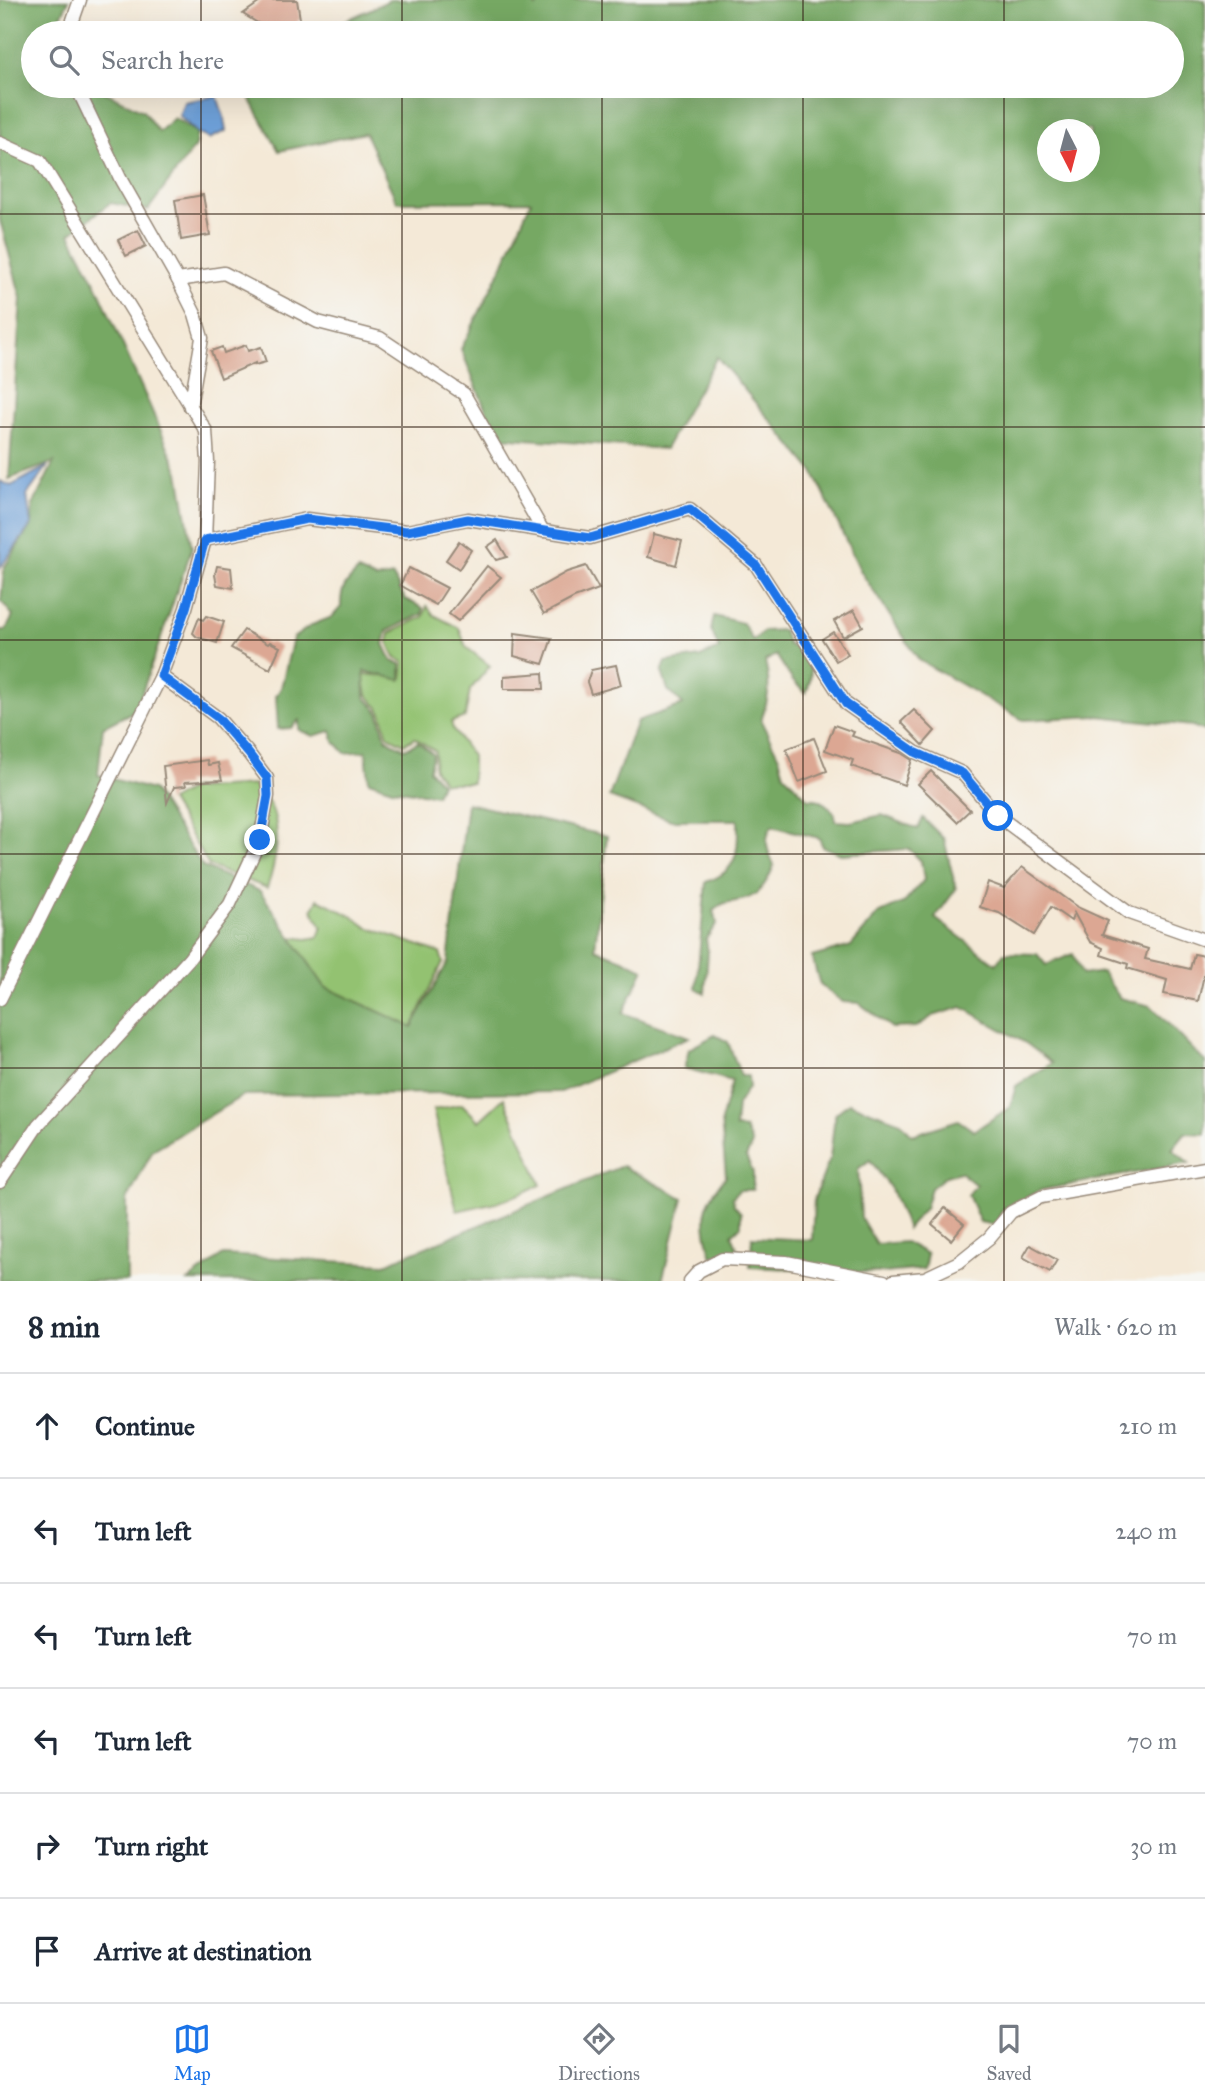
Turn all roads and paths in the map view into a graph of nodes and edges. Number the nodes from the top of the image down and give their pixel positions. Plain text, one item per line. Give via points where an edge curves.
1 (80, 0) edge
2 (72, 21) edge
3 (82, 98) edge
4 (0, 143) edge
5 (178, 280) junction
6 (190, 407) junction
7 (543, 531) junction
8 (205, 540) junction
9 (161, 676) junction
10 (1205, 940) edge
11 (0, 999) edge
12 (1205, 1168) edge
13 (0, 1182) edge
14 (690, 1281) edge
15 (884, 1281) edge
16 (893, 1281) edge

1 - 2 street
3 - 5 street via 121,180
4 - 6 street via 40,161
5 - 6 street via 202,338
5 - 7 street via 224,273 318,322 380,338 464,394
6 - 8 street via 206,431
7 - 8 street via 468,519 407,531 307,519
7 - 10 street via 590,538 690,509 756,565 846,704 915,752 962,773 998,816 1129,913
8 - 9 street
9 - 11 street
9 - 13 street via 218,718 267,778 260,840 230,904 189,959 38,1125
12 - 16 street via 1041,1197 1012,1212 959,1262 925,1278
14 - 15 street via 722,1259 786,1262

